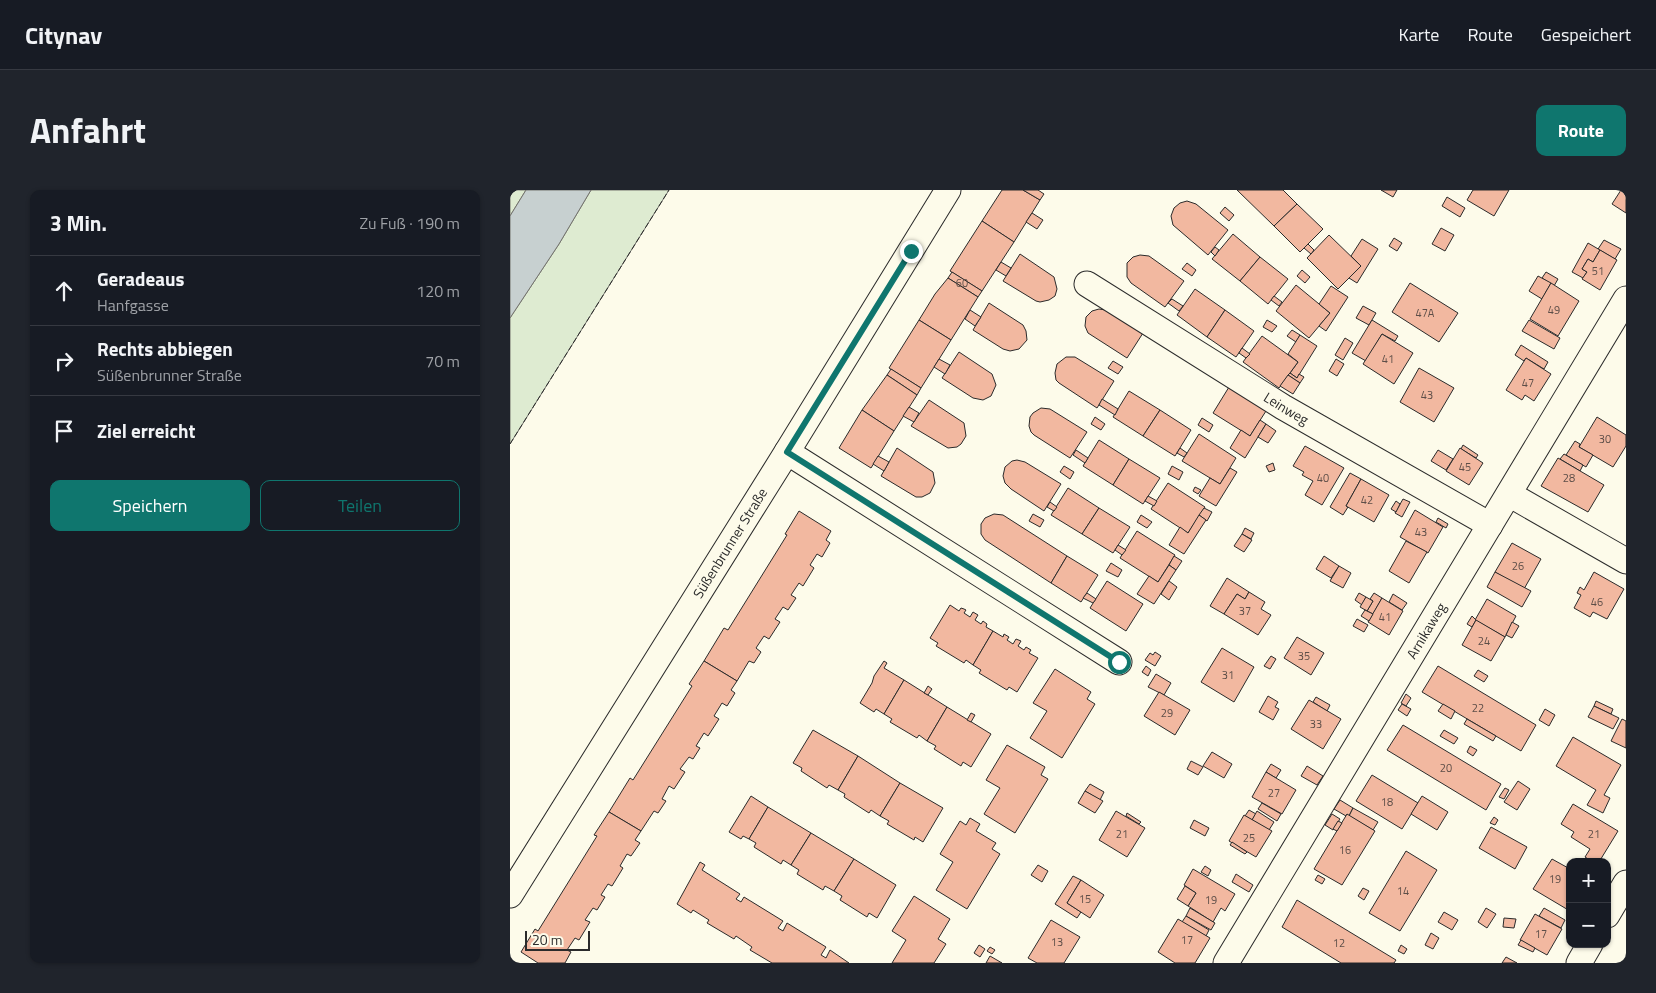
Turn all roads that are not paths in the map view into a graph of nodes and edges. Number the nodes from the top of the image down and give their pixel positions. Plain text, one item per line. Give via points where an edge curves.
1 (948, 190) edge
2 (1087, 284) dead end
3 (1626, 299) edge
4 (787, 452) junction
5 (1509, 494) junction
6 (1490, 525) junction
7 (1626, 561) edge
8 (1119, 662) dead end
9 (1626, 884) edge
10 (510, 895) edge
11 (1611, 908) edge
12 (1588, 948) edge
13 (1226, 963) edge
14 (1579, 963) edge

1 - 4 street, Süßenbrunner Straße
2 - 6 street, Leinweg via 1283,407
3 - 5 street, Arnikaweg
4 - 8 street
4 - 10 street, Süßenbrunner Straße
5 - 6 street, Arnikaweg
5 - 7 street
6 - 13 street, Arnikaweg
9 - 11 street
12 - 14 street

